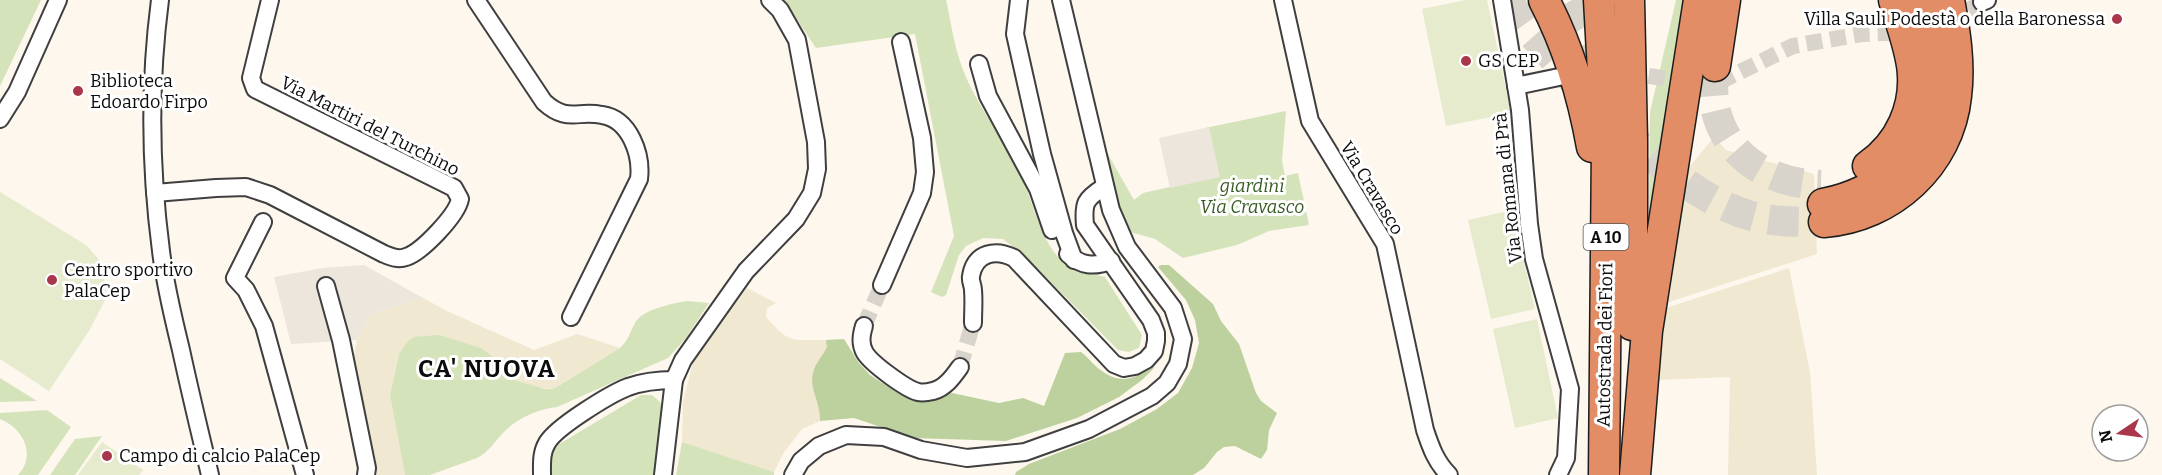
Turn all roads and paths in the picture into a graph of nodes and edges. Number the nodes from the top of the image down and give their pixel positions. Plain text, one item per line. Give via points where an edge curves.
1 (58, 0) edge
2 (160, 0) edge
3 (270, 0) edge
4 (476, 0) edge
5 (770, 0) edge
6 (1019, 0) edge
7 (1061, 0) edge
8 (1283, 0) edge
9 (1502, 0) edge
10 (1544, 0) edge
11 (1599, 0) edge
12 (1629, 0) edge
13 (1699, 0) edge
14 (1725, 0) edge
15 (1894, 0) edge
16 (1922, 0) edge
17 (1949, 0) edge
18 (901, 42) dead end
19 (979, 64) dead end
20 (1715, 66) tunnel mouth
21 (1558, 77) dead end
22 (1516, 86) junction
23 (0, 119) edge
24 (1104, 187) junction
25 (155, 193) junction
26 (1823, 204) junction
27 (263, 222) dead end
28 (1074, 260) junction
29 (1111, 261) junction
30 (882, 285) tunnel mouth
31 (326, 286) dead end
32 (1606, 289) junction
33 (571, 317) dead end
34 (973, 323) tunnel mouth
35 (864, 326) tunnel mouth
36 (960, 367) tunnel mouth
37 (674, 380) junction
38 (1442, 472) edge
39 (210, 475) edge
40 (305, 475) edge
41 (366, 475) edge
42 (542, 475) edge
43 (663, 475) edge
44 (793, 475) edge
45 (1558, 475) edge
46 (1604, 475) edge
47 (1630, 475) edge
48 (1635, 475) edge

1 - 23 street via 17,92
2 - 25 street via 151,100
3 - 25 street, Via Martiri del Turchino via 251,78 255,89 454,188 460,199 455,211 413,254 397,259 270,195 246,188
4 - 33 street via 544,102 565,115 608,116 623,127 638,153 639,179
5 - 37 street via 797,40 816,142 817,169 812,193 796,219 727,295 682,360
6 - 28 street via 1015,34 1042,154
7 - 24 street
8 - 38 street, Via Cravasco via 1310,120 1385,244 1425,430
9 - 22 street, Via Romana di Prà
10 - 32 highway via 1564,44 1587,119
11 - 32 highway, Autostrada dei Fiori / A 10 via 1607,142
12 - 47 highway, Autostrada dei Fiori
13 - 48 highway via 1647,331
14 - 20 highway
15 - 26 highway via 1913,68 1908,114 1895,140
16 - 26 highway via 1936,89 1924,134 1906,159 1884,179 1860,194
17 - 26 highway via 1957,60 1956,96 1950,125 1937,152 1918,178 1886,204 1861,216
18 - 30 street via 922,138 925,172 922,193
19 - 28 street via 988,96 1038,189 1056,239
21 - 22 street
22 - 45 street, Via Romana di Prà via 1534,259 1570,388 1566,458
24 - 29 street via 1090,196 1083,207 1085,225
24 - 44 street via 1127,247 1173,308 1179,324 1183,339 1178,364 1167,383 1152,396 1089,429 1025,452 966,458 921,450 884,437 846,435 819,446 801,461
25 - 39 street via 169,300
27 - 40 street via 235,278 246,290 264,326
28 - 29 street via 1088,266
29 - 34 street via 1156,333 1154,351 1135,366 1124,368 1114,364 1014,258 1003,252 978,260 973,269
31 - 41 street via 341,340
32 - 46 highway, Autostrada dei Fiori / A 10
35 - 36 street via 861,339 872,362 918,392 934,391 950,381
37 - 42 street via 628,387 570,421 547,443 541,459
37 - 43 street

